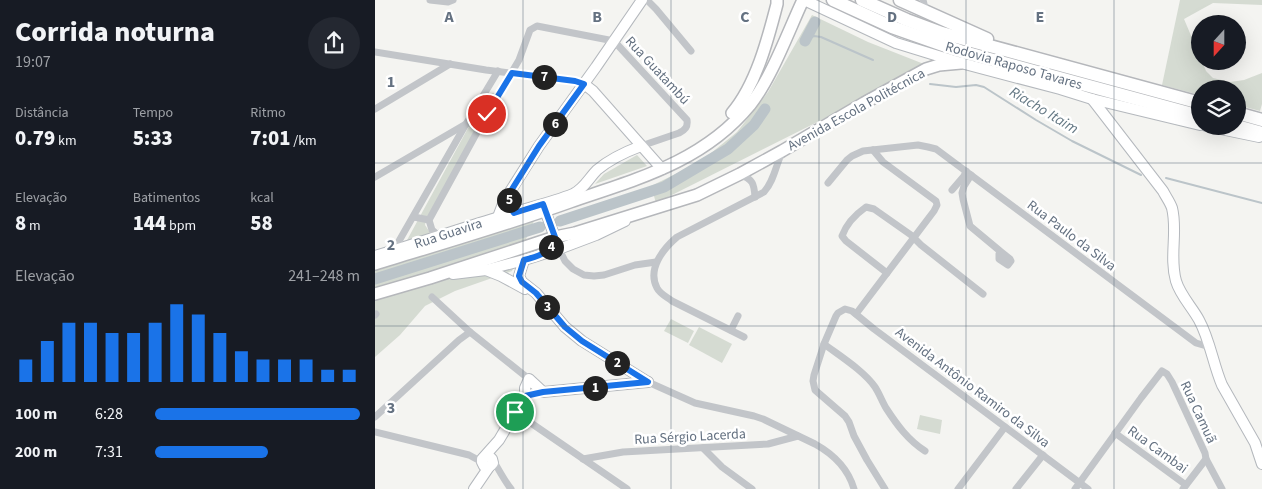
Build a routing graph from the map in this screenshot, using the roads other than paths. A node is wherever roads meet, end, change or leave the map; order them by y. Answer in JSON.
{"nodes":[{"id":1,"x":430,"y":0,"type":"edge"},
{"id":2,"x":453,"y":0,"type":"edge"},
{"id":3,"x":642,"y":0,"type":"edge"},
{"id":4,"x":647,"y":0,"type":"edge"},
{"id":5,"x":777,"y":0,"type":"edge"},
{"id":6,"x":803,"y":0,"type":"edge"},
{"id":7,"x":833,"y":0,"type":"edge"},
{"id":8,"x":862,"y":0,"type":"edge"},
{"id":9,"x":900,"y":0,"type":"edge"},
{"id":10,"x":925,"y":6,"type":"edge"},
{"id":11,"x":614,"y":41,"type":"junction"},
{"id":12,"x":691,"y":51,"type":"dead end"},
{"id":13,"x":375,"y":52,"type":"edge"},
{"id":14,"x":1045,"y":62,"type":"junction"},
{"id":15,"x":961,"y":63,"type":"junction"},
{"id":16,"x":450,"y":64,"type":"junction"},
{"id":17,"x":498,"y":71,"type":"junction"},
{"id":18,"x":512,"y":73,"type":"junction"},
{"id":19,"x":584,"y":84,"type":"junction"},
{"id":20,"x":1092,"y":99,"type":"junction"},
{"id":21,"x":1191,"y":101,"type":"edge"},
{"id":22,"x":1120,"y":105,"type":"junction"},
{"id":23,"x":375,"y":109,"type":"edge"},
{"id":24,"x":487,"y":114,"type":"junction"},
{"id":25,"x":1191,"y":114,"type":"edge"},
{"id":26,"x":1246,"y":116,"type":"edge"},
{"id":27,"x":1262,"y":120,"type":"edge"},
{"id":28,"x":1191,"y":123,"type":"edge"},
{"id":29,"x":466,"y":124,"type":"junction"},
{"id":30,"x":1111,"y":125,"type":"junction"},
{"id":31,"x":1246,"y":128,"type":"edge"},
{"id":32,"x":1262,"y":132,"type":"edge"},
{"id":33,"x":679,"y":133,"type":"joint"},
{"id":34,"x":1245,"y":135,"type":"edge"},
{"id":35,"x":1262,"y":137,"type":"edge"},
{"id":36,"x":441,"y":139,"type":"junction"},
{"id":37,"x":713,"y":141,"type":"junction"},
{"id":38,"x":641,"y":146,"type":"junction"},
{"id":39,"x":451,"y":150,"type":"junction"},
{"id":40,"x":873,"y":150,"type":"junction"},
{"id":41,"x":782,"y":151,"type":"junction"},
{"id":42,"x":663,"y":169,"type":"junction"},
{"id":43,"x":969,"y":173,"type":"junction"},
{"id":44,"x":740,"y":174,"type":"junction"},
{"id":45,"x":375,"y":177,"type":"edge"},
{"id":46,"x":828,"y":183,"type":"dead end"},
{"id":47,"x":951,"y":190,"type":"dead end"},
{"id":48,"x":509,"y":194,"type":"junction"},
{"id":49,"x":755,"y":197,"type":"junction"},
{"id":50,"x":646,"y":211,"type":"junction"},
{"id":51,"x":545,"y":212,"type":"junction"},
{"id":52,"x":514,"y":213,"type":"junction"},
{"id":53,"x":414,"y":217,"type":"junction"},
{"id":54,"x":499,"y":217,"type":"junction"},
{"id":55,"x":429,"y":220,"type":"junction"},
{"id":56,"x":466,"y":232,"type":"junction"},
{"id":57,"x":554,"y":235,"type":"junction"},
{"id":58,"x":439,"y":236,"type":"junction"},
{"id":59,"x":914,"y":238,"type":"junction"},
{"id":60,"x":559,"y":249,"type":"junction"},
{"id":61,"x":396,"y":250,"type":"junction"},
{"id":62,"x":1000,"y":251,"type":"dead end"},
{"id":63,"x":545,"y":253,"type":"junction"},
{"id":64,"x":375,"y":256,"type":"edge"},
{"id":65,"x":524,"y":260,"type":"junction"},
{"id":66,"x":656,"y":262,"type":"junction"},
{"id":67,"x":375,"y":264,"type":"edge"},
{"id":68,"x":486,"y":270,"type":"junction"},
{"id":69,"x":887,"y":273,"type":"junction"},
{"id":70,"x":430,"y":278,"type":"junction"},
{"id":71,"x":375,"y":294,"type":"edge"},
{"id":72,"x":983,"y":294,"type":"dead end"},
{"id":73,"x":432,"y":297,"type":"dead end"},
{"id":74,"x":542,"y":302,"type":"junction"},
{"id":75,"x":856,"y":314,"type":"junction"},
{"id":76,"x":738,"y":316,"type":"dead end"},
{"id":77,"x":731,"y":330,"type":"junction"},
{"id":78,"x":470,"y":332,"type":"junction"},
{"id":79,"x":744,"y":337,"type":"dead end"},
{"id":80,"x":824,"y":344,"type":"junction"},
{"id":81,"x":1209,"y":347,"type":"junction"},
{"id":82,"x":529,"y":379,"type":"junction"},
{"id":83,"x":648,"y":382,"type":"junction"},
{"id":84,"x":543,"y":392,"type":"junction"},
{"id":85,"x":525,"y":396,"type":"junction"},
{"id":86,"x":515,"y":412,"type":"junction"},
{"id":87,"x":375,"y":417,"type":"edge"},
{"id":88,"x":1005,"y":427,"type":"junction"},
{"id":89,"x":375,"y":432,"type":"edge"},
{"id":90,"x":1115,"y":433,"type":"junction"},
{"id":91,"x":799,"y":436,"type":"junction"},
{"id":92,"x":703,"y":448,"type":"junction"},
{"id":93,"x":925,"y":451,"type":"dead end"},
{"id":94,"x":1043,"y":455,"type":"junction"},
{"id":95,"x":583,"y":459,"type":"junction"},
{"id":96,"x":1206,"y":459,"type":"junction"},
{"id":97,"x":488,"y":462,"type":"junction"},
{"id":98,"x":1262,"y":464,"type":"edge"},
{"id":99,"x":475,"y":486,"type":"edge"},
{"id":100,"x":1077,"y":486,"type":"edge"},
{"id":101,"x":1184,"y":487,"type":"edge"},
{"id":102,"x":511,"y":489,"type":"edge"},
{"id":103,"x":627,"y":489,"type":"edge"},
{"id":104,"x":752,"y":489,"type":"edge"},
{"id":105,"x":854,"y":489,"type":"edge"},
{"id":106,"x":885,"y":489,"type":"edge"},
{"id":107,"x":958,"y":489,"type":"edge"},
{"id":108,"x":1016,"y":489,"type":"edge"},
{"id":109,"x":1088,"y":489,"type":"edge"},
{"id":110,"x":1222,"y":489,"type":"edge"}],
"edges":[{"from":1,"to":2,"type":"street"},
{"from":3,"to":11,"type":"main road"},
{"from":4,"to":12,"type":"street"},
{"from":5,"to":37,"type":"highway"},
{"from":6,"to":15,"type":"main road"},
{"from":6,"to":37,"type":"highway"},
{"from":7,"to":25,"type":"highway","name":"Rodovia Raposo Tavares"},
{"from":8,"to":14,"type":"highway","name":"Rodovia Raposo Tavares"},
{"from":9,"to":10,"type":"highway"},
{"from":10,"to":14,"type":"highway"},
{"from":11,"to":18,"type":"street","name":"Rua Guatambú"},
{"from":11,"to":19,"type":"main road"},
{"from":11,"to":33,"type":"street","name":"Rua Guatambú"},
{"from":13,"to":16,"type":"street"},
{"from":14,"to":21,"type":"highway","name":"Rodovia Raposo Tavares"},
{"from":15,"to":20,"type":"main road"},
{"from":15,"to":41,"type":"highway","name":"Avenida Escola Politécnica"},
{"from":16,"to":17,"type":"street"},
{"from":16,"to":23,"type":"street"},
{"from":17,"to":18,"type":"street"},
{"from":17,"to":29,"type":"street"},
{"from":18,"to":19,"type":"street"},
{"from":18,"to":24,"type":"street"},
{"from":19,"to":38,"type":"main road"},
{"from":19,"to":48,"type":"main road"},
{"from":20,"to":22,"type":"main road"},
{"from":20,"to":30,"type":"main road"},
{"from":22,"to":28,"type":"main road"},
{"from":22,"to":30,"type":"main road"},
{"from":24,"to":29,"type":"street"},
{"from":24,"to":55,"type":"street"},
{"from":26,"to":27,"type":"highway"},
{"from":29,"to":36,"type":"street"},
{"from":29,"to":39,"type":"street"},
{"from":30,"to":81,"type":"main road"},
{"from":31,"to":32,"type":"highway"},
{"from":33,"to":38,"type":"street","name":"Rua Guavira"},
{"from":34,"to":35,"type":"main road"},
{"from":36,"to":39,"type":"street"},
{"from":36,"to":45,"type":"street"},
{"from":37,"to":42,"type":"highway"},
{"from":38,"to":42,"type":"main road"},
{"from":38,"to":51,"type":"main road","name":"Rua Guavira"},
{"from":39,"to":53,"type":"street"},
{"from":40,"to":43,"type":"street","name":"Rua Paulo da Silva"},
{"from":40,"to":46,"type":"street"},
{"from":40,"to":59,"type":"street"},
{"from":41,"to":44,"type":"highway","name":"Avenida Escola Politécnica"},
{"from":41,"to":49,"type":"street","name":"Avenida Escola Politécnica"},
{"from":42,"to":51,"type":"highway"},
{"from":43,"to":47,"type":"street"},
{"from":43,"to":62,"type":"street"},
{"from":43,"to":81,"type":"street","name":"Rua Paulo da Silva"},
{"from":44,"to":49,"type":"street"},
{"from":44,"to":50,"type":"highway","name":"Avenida Escola Politécnica"},
{"from":48,"to":52,"type":"main road"},
{"from":48,"to":54,"type":"main road"},
{"from":49,"to":66,"type":"street","name":"Avenida Escola Politécnica"},
{"from":50,"to":57,"type":"highway","name":"Avenida Escola Politécnica"},
{"from":50,"to":60,"type":"main road","name":"Avenida Escola Politécnica"},
{"from":51,"to":52,"type":"main road","name":"Rua Guavira"},
{"from":51,"to":56,"type":"highway"},
{"from":51,"to":57,"type":"main road"},
{"from":52,"to":54,"type":"main road","name":"Rua Guavira"},
{"from":53,"to":55,"type":"street"},
{"from":53,"to":61,"type":"street"},
{"from":54,"to":56,"type":"main road","name":"Rua Guavira"},
{"from":55,"to":58,"type":"street"},
{"from":56,"to":58,"type":"main road","name":"Rua Guavira"},
{"from":56,"to":67,"type":"highway"},
{"from":57,"to":60,"type":"main road"},
{"from":57,"to":63,"type":"main road"},
{"from":57,"to":70,"type":"highway","name":"Avenida Escola Politécnica"},
{"from":58,"to":61,"type":"main road","name":"Rua Guavira"},
{"from":59,"to":69,"type":"street"},
{"from":59,"to":69,"type":"street"},
{"from":59,"to":72,"type":"street"},
{"from":60,"to":63,"type":"main road","name":"Avenida Escola Politécnica"},
{"from":60,"to":66,"type":"street"},
{"from":61,"to":64,"type":"main road","name":"Rua Guavira"},
{"from":63,"to":65,"type":"main road","name":"Avenida Escola Politécnica"},
{"from":65,"to":68,"type":"main road","name":"Avenida Escola Politécnica"},
{"from":65,"to":74,"type":"main road"},
{"from":66,"to":77,"type":"street"},
{"from":68,"to":70,"type":"main road","name":"Avenida Escola Politécnica"},
{"from":68,"to":74,"type":"main road"},
{"from":69,"to":75,"type":"street"},
{"from":70,"to":71,"type":"highway","name":"Avenida Escola Politécnica"},
{"from":73,"to":78,"type":"street"},
{"from":74,"to":83,"type":"main road"},
{"from":75,"to":80,"type":"street","name":"Avenida Antônio Ramiro da Silva"},
{"from":75,"to":88,"type":"street","name":"Avenida Antônio Ramiro da Silva"},
{"from":76,"to":77,"type":"street"},
{"from":77,"to":79,"type":"street"},
{"from":78,"to":82,"type":"street"},
{"from":78,"to":87,"type":"street"},
{"from":80,"to":93,"type":"street"},
{"from":80,"to":106,"type":"street"},
{"from":81,"to":98,"type":"main road"},
{"from":82,"to":84,"type":"main road"},
{"from":82,"to":85,"type":"main road"},
{"from":83,"to":84,"type":"main road"},
{"from":83,"to":91,"type":"street"},
{"from":84,"to":85,"type":"main road"},
{"from":85,"to":86,"type":"main road"},
{"from":86,"to":95,"type":"street"},
{"from":86,"to":97,"type":"main road"},
{"from":88,"to":94,"type":"street","name":"Avenida Antônio Ramiro da Silva"},
{"from":88,"to":107,"type":"street"},
{"from":89,"to":97,"type":"street"},
{"from":90,"to":96,"type":"street","name":"Rua Camuã"},
{"from":90,"to":100,"type":"street"},
{"from":90,"to":101,"type":"street","name":"Rua Cambai"},
{"from":91,"to":92,"type":"street","name":"Rua Sérgio Lacerda"},
{"from":91,"to":105,"type":"street"},
{"from":92,"to":95,"type":"street","name":"Rua Sérgio Lacerda"},
{"from":92,"to":104,"type":"street"},
{"from":94,"to":100,"type":"street","name":"Avenida Antônio Ramiro da Silva"},
{"from":94,"to":108,"type":"street"},
{"from":95,"to":103,"type":"street"},
{"from":96,"to":101,"type":"street","name":"Rua Camuã"},
{"from":96,"to":110,"type":"street"},
{"from":97,"to":99,"type":"main road"},
{"from":97,"to":102,"type":"street"},
{"from":100,"to":109,"type":"street","name":"Avenida Antônio Ramiro da Silva"}]}
